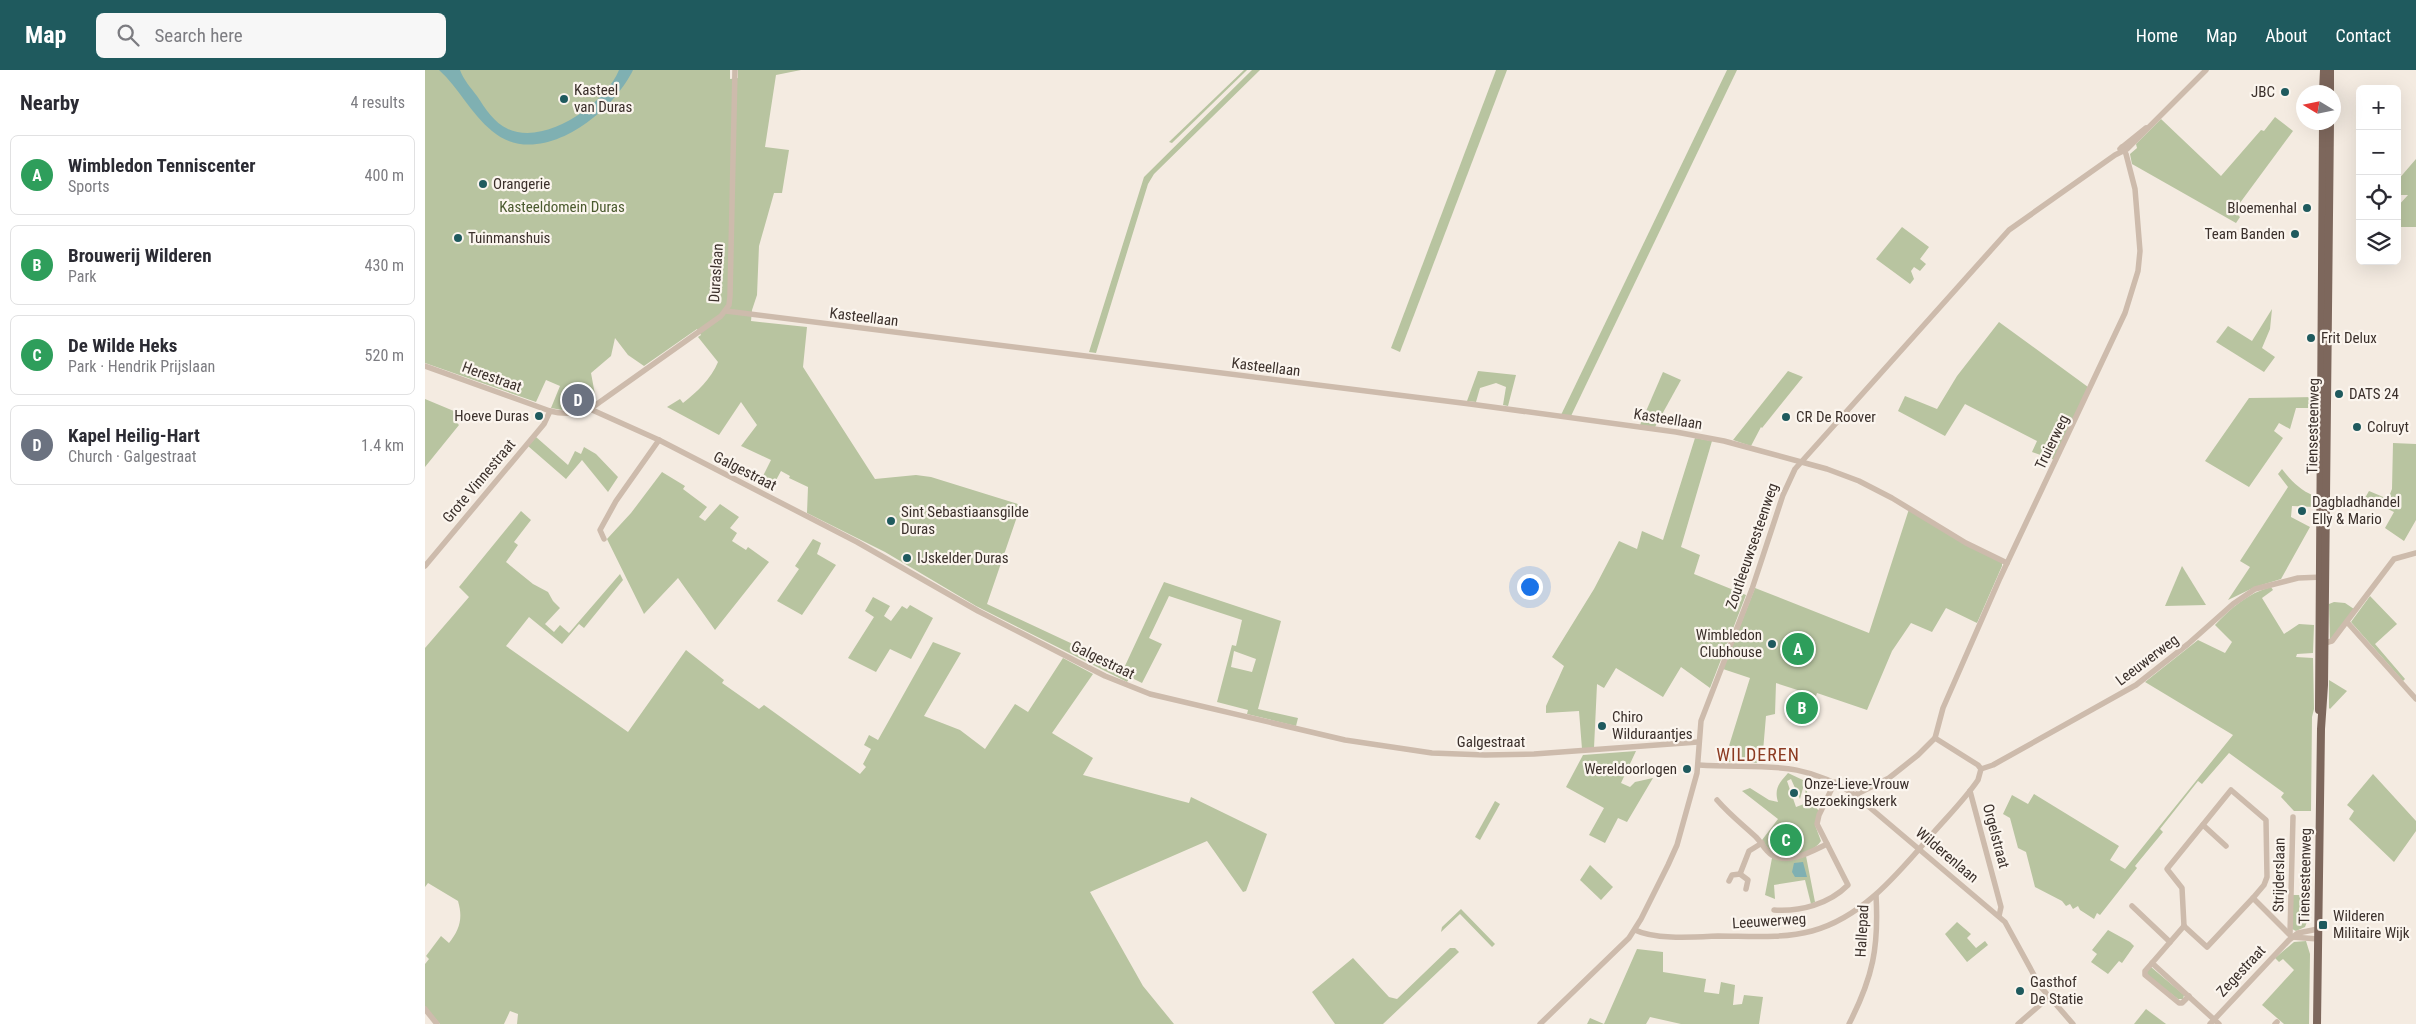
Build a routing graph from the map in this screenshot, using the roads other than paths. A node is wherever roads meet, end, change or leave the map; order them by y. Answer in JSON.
{"nodes":[{"id":1,"x":735,"y":70,"type":"edge"},
{"id":2,"x":2206,"y":70,"type":"edge"},
{"id":3,"x":2324,"y":70,"type":"edge"},
{"id":4,"x":2330,"y":70,"type":"edge"},
{"id":5,"x":2323,"y":85,"type":"edge"},
{"id":6,"x":2330,"y":85,"type":"edge"},
{"id":7,"x":2323,"y":130,"type":"edge"},
{"id":8,"x":2330,"y":130,"type":"edge"},
{"id":9,"x":2123,"y":149,"type":"junction"},
{"id":10,"x":726,"y":311,"type":"junction"},
{"id":11,"x":425,"y":366,"type":"edge"},
{"id":12,"x":590,"y":409,"type":"junction"},
{"id":13,"x":550,"y":411,"type":"junction"},
{"id":14,"x":659,"y":440,"type":"junction"},
{"id":15,"x":1800,"y":462,"type":"junction"},
{"id":16,"x":604,"y":539,"type":"dead end"},
{"id":17,"x":2416,"y":553,"type":"edge"},
{"id":18,"x":2007,"y":563,"type":"junction"},
{"id":19,"x":425,"y":566,"type":"edge"},
{"id":20,"x":2322,"y":576,"type":"junction"},
{"id":21,"x":2347,"y":622,"type":"junction"},
{"id":22,"x":2321,"y":644,"type":"junction"},
{"id":23,"x":2416,"y":699,"type":"edge"},
{"id":24,"x":1935,"y":738,"type":"junction"},
{"id":25,"x":1698,"y":742,"type":"junction"},
{"id":26,"x":1699,"y":765,"type":"junction"},
{"id":27,"x":1981,"y":770,"type":"junction"},
{"id":28,"x":1835,"y":782,"type":"junction"},
{"id":29,"x":1970,"y":792,"type":"junction"},
{"id":30,"x":1855,"y":795,"type":"junction"},
{"id":31,"x":1717,"y":800,"type":"dead end"},
{"id":32,"x":2293,"y":817,"type":"dead end"},
{"id":33,"x":2203,"y":825,"type":"junction"},
{"id":34,"x":1761,"y":843,"type":"junction"},
{"id":35,"x":1827,"y":844,"type":"junction"},
{"id":36,"x":2226,"y":846,"type":"dead end"},
{"id":37,"x":1919,"y":849,"type":"junction"},
{"id":38,"x":1740,"y":874,"type":"junction"},
{"id":39,"x":1729,"y":881,"type":"dead end"},
{"id":40,"x":1746,"y":889,"type":"dead end"},
{"id":41,"x":1876,"y":895,"type":"junction"},
{"id":42,"x":2253,"y":898,"type":"junction"},
{"id":43,"x":2132,"y":906,"type":"dead end"},
{"id":44,"x":1773,"y":910,"type":"dead end"},
{"id":45,"x":1999,"y":916,"type":"junction"},
{"id":46,"x":2184,"y":926,"type":"junction"},
{"id":47,"x":2318,"y":929,"type":"junction"},
{"id":48,"x":1635,"y":930,"type":"junction"},
{"id":49,"x":2291,"y":935,"type":"junction"},
{"id":50,"x":2318,"y":939,"type":"junction"},
{"id":51,"x":2170,"y":942,"type":"junction"},
{"id":52,"x":2152,"y":963,"type":"junction"},
{"id":53,"x":2189,"y":996,"type":"junction"},
{"id":54,"x":2048,"y":998,"type":"junction"},
{"id":55,"x":425,"y":1010,"type":"edge"},
{"id":56,"x":2214,"y":1023,"type":"edge"},
{"id":57,"x":437,"y":1024,"type":"edge"},
{"id":58,"x":1540,"y":1024,"type":"edge"},
{"id":59,"x":1849,"y":1024,"type":"edge"},
{"id":60,"x":2018,"y":1024,"type":"edge"},
{"id":61,"x":2073,"y":1024,"type":"edge"},
{"id":62,"x":2317,"y":1024,"type":"edge"}],
"edges":[{"from":1,"to":10,"type":"street","name":"Duraslaan"},
{"from":2,"to":9,"type":"street","name":"Zoutleeuwsesteenweg"},
{"from":3,"to":5,"type":"main road"},
{"from":4,"to":6,"type":"main road"},
{"from":7,"to":20,"type":"main road","name":"Tiensesteenweg"},
{"from":8,"to":20,"type":"main road","name":"Tiensesteenweg"},
{"from":9,"to":15,"type":"street","name":"Zoutleeuwsesteenweg"},
{"from":9,"to":18,"type":"street","name":"Truierweg"},
{"from":10,"to":12,"type":"street","name":"Duraslaan"},
{"from":10,"to":15,"type":"street","name":"Kasteellaan"},
{"from":11,"to":13,"type":"street","name":"Herestraat"},
{"from":12,"to":13,"type":"street"},
{"from":12,"to":14,"type":"street","name":"Galgestraat"},
{"from":13,"to":19,"type":"street","name":"Grote Vinnestraat"},
{"from":14,"to":16,"type":"street"},
{"from":14,"to":25,"type":"street","name":"Galgestraat"},
{"from":15,"to":18,"type":"street","name":"Kasteellaan"},
{"from":15,"to":25,"type":"street","name":"Zoutleeuwsesteenweg"},
{"from":17,"to":21,"type":"street"},
{"from":18,"to":24,"type":"street","name":"Truierweg"},
{"from":20,"to":22,"type":"main road","name":"Tiensesteenweg"},
{"from":20,"to":27,"type":"street","name":"Leeuwerweg"},
{"from":21,"to":22,"type":"street"},
{"from":21,"to":23,"type":"street"},
{"from":22,"to":47,"type":"main road","name":"Tiensesteenweg"},
{"from":24,"to":27,"type":"street"},
{"from":24,"to":30,"type":"street"},
{"from":25,"to":26,"type":"street","name":"Zoutleeuwsesteenweg"},
{"from":26,"to":28,"type":"street","name":"Wilderenlaan"},
{"from":26,"to":48,"type":"street","name":"Zoutleeuwsesteenweg"},
{"from":27,"to":29,"type":"street","name":"Orgelstraat"},
{"from":28,"to":30,"type":"street","name":"Wilderenlaan"},
{"from":28,"to":35,"type":"street"},
{"from":29,"to":37,"type":"street","name":"Leeuwerweg"},
{"from":29,"to":45,"type":"street","name":"Orgelstraat"},
{"from":30,"to":37,"type":"street","name":"Wilderenlaan"},
{"from":31,"to":34,"type":"street"},
{"from":32,"to":49,"type":"street","name":"Strijderslaan"},
{"from":33,"to":36,"type":"street"},
{"from":33,"to":42,"type":"street","name":"Strijderslaan"},
{"from":33,"to":46,"type":"street","name":"Strijderslaan"},
{"from":34,"to":35,"type":"street"},
{"from":34,"to":38,"type":"street"},
{"from":35,"to":44,"type":"street"},
{"from":37,"to":41,"type":"street","name":"Leeuwerweg"},
{"from":37,"to":45,"type":"street","name":"Wilderenlaan"},
{"from":38,"to":39,"type":"street"},
{"from":38,"to":40,"type":"street"},
{"from":41,"to":48,"type":"street","name":"Leeuwerweg"},
{"from":41,"to":59,"type":"street","name":"Hallepad"},
{"from":42,"to":46,"type":"street"},
{"from":42,"to":49,"type":"street"},
{"from":43,"to":51,"type":"street"},
{"from":45,"to":54,"type":"street","name":"Wilderenlaan"},
{"from":46,"to":51,"type":"street"},
{"from":47,"to":49,"type":"street","name":"Zegestraat"},
{"from":47,"to":50,"type":"main road","name":"Tiensesteenweg"},
{"from":48,"to":58,"type":"street","name":"Zoutleeuwsesteenweg"},
{"from":49,"to":50,"type":"street"},
{"from":49,"to":56,"type":"street","name":"Zegestraat"},
{"from":50,"to":62,"type":"main road","name":"Tiensesteenweg"},
{"from":51,"to":52,"type":"street"},
{"from":52,"to":53,"type":"street"},
{"from":52,"to":53,"type":"street"},
{"from":53,"to":56,"type":"street"},
{"from":54,"to":60,"type":"street"},
{"from":54,"to":61,"type":"street","name":"Wilderenlaan"},
{"from":55,"to":57,"type":"street"}]}
